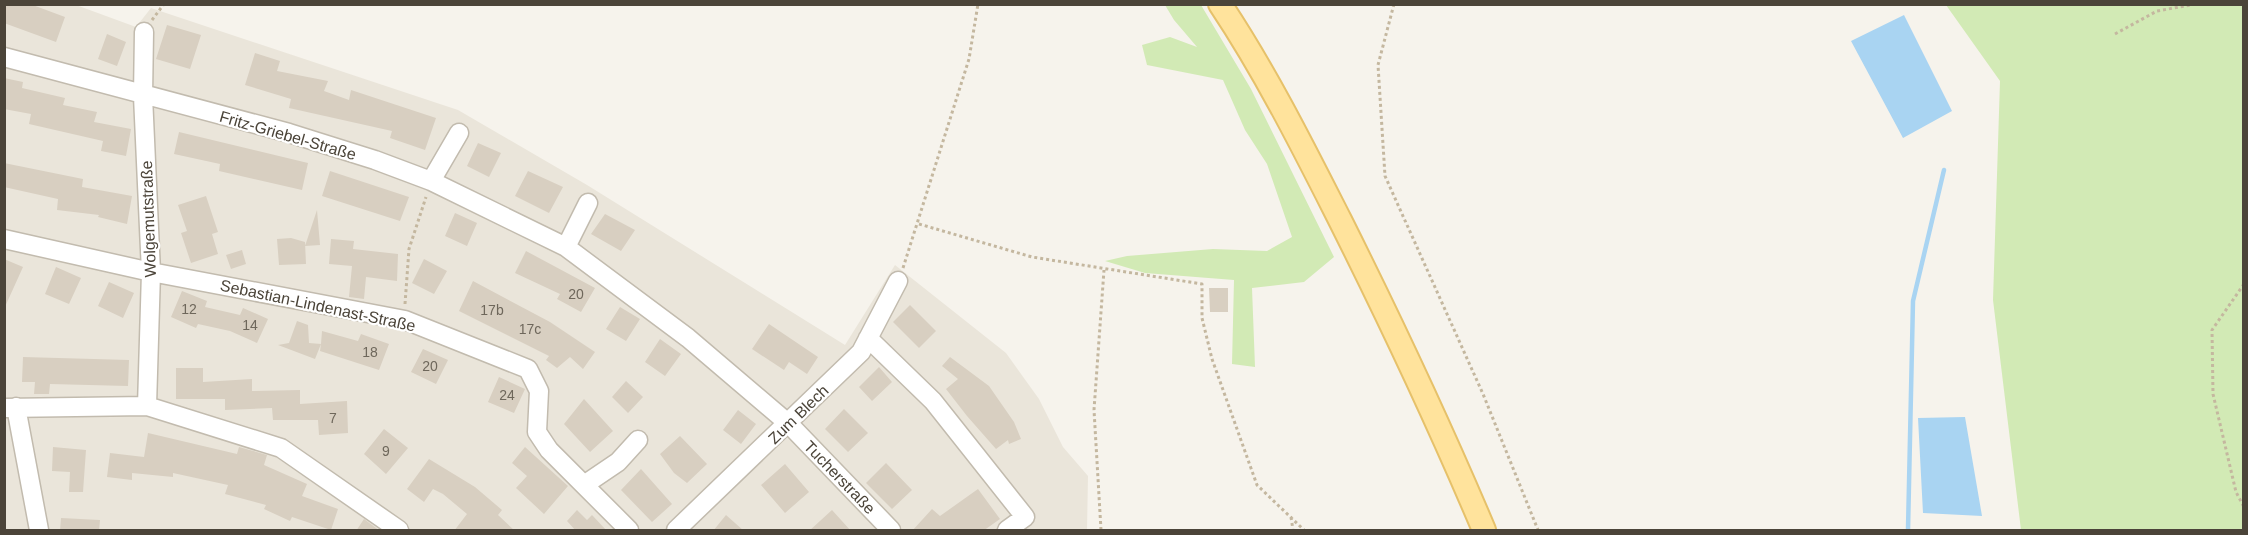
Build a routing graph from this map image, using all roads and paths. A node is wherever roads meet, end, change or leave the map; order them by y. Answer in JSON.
{"nodes":[{"id":1,"x":978,"y":4,"type":"edge"},
{"id":2,"x":1220,"y":4,"type":"edge"},
{"id":3,"x":1394,"y":4,"type":"edge"},
{"id":4,"x":2196,"y":4,"type":"edge"},
{"id":5,"x":144,"y":32,"type":"dead end"},
{"id":6,"x":2115,"y":34,"type":"dead end"},
{"id":7,"x":4,"y":57,"type":"edge"},
{"id":8,"x":143,"y":96,"type":"junction"},
{"id":9,"x":459,"y":133,"type":"dead end"},
{"id":10,"x":431,"y":181,"type":"junction"},
{"id":11,"x":588,"y":203,"type":"dead end"},
{"id":12,"x":919,"y":224,"type":"junction"},
{"id":13,"x":4,"y":239,"type":"edge"},
{"id":14,"x":566,"y":248,"type":"junction"},
{"id":15,"x":1104,"y":270,"type":"junction"},
{"id":16,"x":151,"y":272,"type":"junction"},
{"id":17,"x":898,"y":281,"type":"joint"},
{"id":18,"x":2244,"y":284,"type":"edge"},
{"id":19,"x":405,"y":320,"type":"junction"},
{"id":20,"x":868,"y":338,"type":"junction"},
{"id":21,"x":147,"y":406,"type":"junction"},
{"id":22,"x":10,"y":408,"type":"edge"},
{"id":23,"x":789,"y":424,"type":"junction"},
{"id":24,"x":638,"y":440,"type":"dead end"},
{"id":25,"x":584,"y":485,"type":"junction"},
{"id":26,"x":2244,"y":507,"type":"edge"},
{"id":27,"x":1290,"y":516,"type":"junction"},
{"id":28,"x":39,"y":531,"type":"edge"},
{"id":29,"x":399,"y":531,"type":"edge"},
{"id":30,"x":629,"y":531,"type":"edge"},
{"id":31,"x":676,"y":531,"type":"edge"},
{"id":32,"x":891,"y":531,"type":"edge"},
{"id":33,"x":1007,"y":531,"type":"edge"},
{"id":34,"x":1101,"y":531,"type":"edge"},
{"id":35,"x":1293,"y":531,"type":"edge"},
{"id":36,"x":1304,"y":531,"type":"edge"},
{"id":37,"x":1484,"y":531,"type":"edge"},
{"id":38,"x":1538,"y":531,"type":"edge"}],
"edges":[{"from":1,"to":12,"type":"path"},
{"from":2,"to":37,"type":"main road"},
{"from":3,"to":38,"type":"path"},
{"from":4,"to":6,"type":"path"},
{"from":5,"to":8,"type":"street","name":"Wolgemutstraße"},
{"from":7,"to":8,"type":"street","name":"Fritz-Griebel-Straße"},
{"from":8,"to":10,"type":"street","name":"Fritz-Griebel-Straße"},
{"from":8,"to":16,"type":"street","name":"Wolgemutstraße"},
{"from":9,"to":10,"type":"street"},
{"from":10,"to":14,"type":"street","name":"Fritz-Griebel-Straße"},
{"from":10,"to":19,"type":"path"},
{"from":11,"to":14,"type":"street"},
{"from":12,"to":15,"type":"path"},
{"from":12,"to":17,"type":"path"},
{"from":13,"to":16,"type":"street","name":"Sebastian-Lindenast-Straße"},
{"from":14,"to":23,"type":"street","name":"Fritz-Griebel-Straße"},
{"from":15,"to":27,"type":"path"},
{"from":15,"to":34,"type":"path"},
{"from":16,"to":19,"type":"street","name":"Sebastian-Lindenast-Straße"},
{"from":16,"to":21,"type":"street","name":"Wolgemutstraße"},
{"from":17,"to":20,"type":"street","name":"Zum Blech"},
{"from":18,"to":26,"type":"path"},
{"from":19,"to":25,"type":"street","name":"Sebastian-Lindenast-Straße"},
{"from":20,"to":23,"type":"street","name":"Zum Blech"},
{"from":20,"to":33,"type":"street"},
{"from":21,"to":22,"type":"street"},
{"from":21,"to":29,"type":"street"},
{"from":22,"to":28,"type":"street"},
{"from":23,"to":31,"type":"street","name":"Zum Blech"},
{"from":23,"to":32,"type":"street","name":"Tucherstraße"},
{"from":24,"to":25,"type":"street"},
{"from":25,"to":30,"type":"street","name":"Sebastian-Lindenast-Straße"},
{"from":27,"to":35,"type":"path"},
{"from":27,"to":36,"type":"path"}]}
